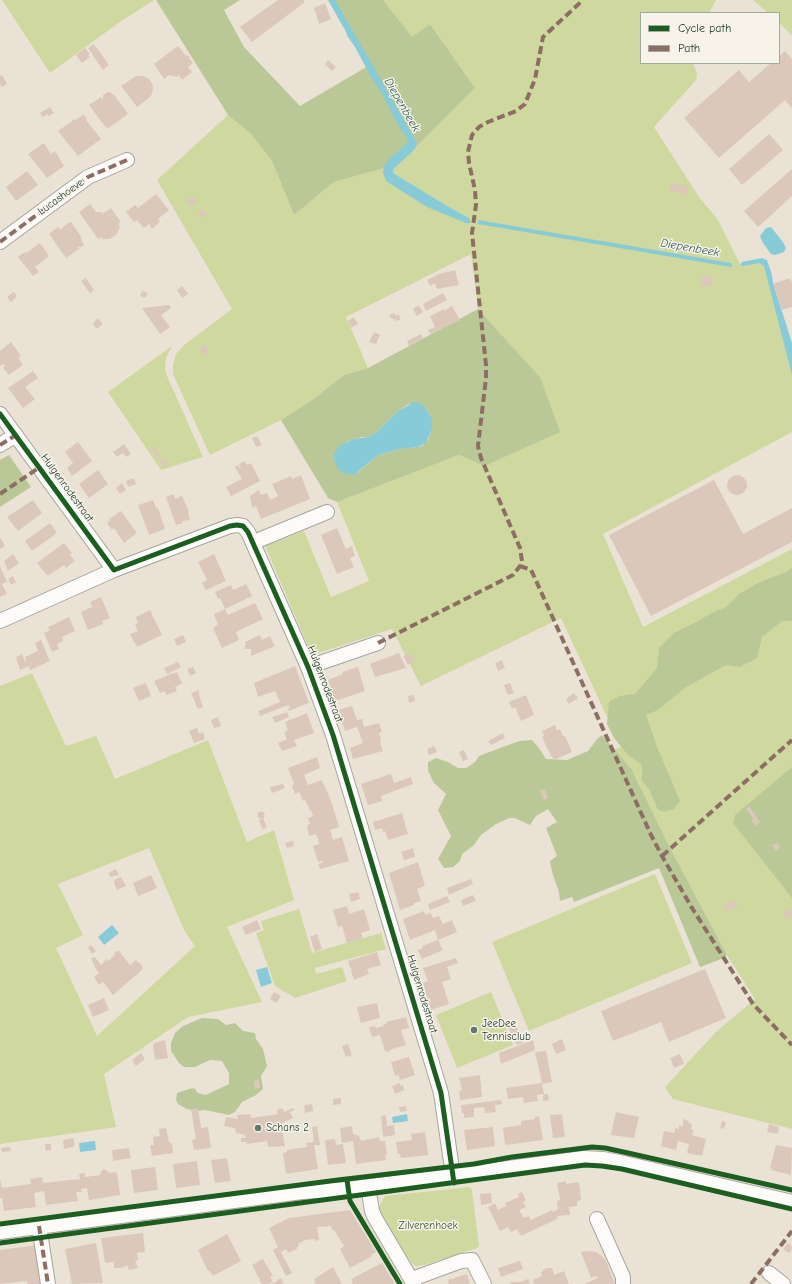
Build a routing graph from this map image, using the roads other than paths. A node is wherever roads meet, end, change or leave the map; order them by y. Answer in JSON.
{"nodes":[{"id":1,"x":127,"y":160,"type":"dead end"},
{"id":2,"x":0,"y":242,"type":"edge"},
{"id":3,"x":0,"y":414,"type":"edge"},
{"id":4,"x":16,"y":435,"type":"junction"},
{"id":5,"x":0,"y":445,"type":"edge"},
{"id":6,"x":327,"y":512,"type":"dead end"},
{"id":7,"x":254,"y":542,"type":"junction"},
{"id":8,"x":114,"y":570,"type":"junction"},
{"id":9,"x":0,"y":620,"type":"edge"},
{"id":10,"x":378,"y":643,"type":"dead end"},
{"id":11,"x":308,"y":667,"type":"junction"},
{"id":12,"x":453,"y":1176,"type":"junction"},
{"id":13,"x":368,"y":1187,"type":"junction"},
{"id":14,"x":792,"y":1202,"type":"edge"},
{"id":15,"x":597,"y":1219,"type":"dead end"},
{"id":16,"x":39,"y":1226,"type":"junction"},
{"id":17,"x":0,"y":1232,"type":"edge"},
{"id":18,"x":769,"y":1273,"type":"dead end"},
{"id":19,"x":413,"y":1281,"type":"edge"},
{"id":20,"x":48,"y":1284,"type":"edge"},
{"id":21,"x":484,"y":1284,"type":"edge"},
{"id":22,"x":623,"y":1284,"type":"edge"},
{"id":23,"x":783,"y":1284,"type":"edge"}],
"edges":[{"from":1,"to":2,"type":"street","name":"Lucashoeve"},
{"from":3,"to":4,"type":"street","name":"Hulgenrodestraat"},
{"from":4,"to":5,"type":"street"},
{"from":4,"to":8,"type":"street","name":"Hulgenrodestraat"},
{"from":6,"to":7,"type":"street"},
{"from":7,"to":8,"type":"street","name":"Hulgenrodestraat"},
{"from":7,"to":11,"type":"street","name":"Hulgenrodestraat"},
{"from":8,"to":9,"type":"street","name":"Hulgenrodestraat"},
{"from":10,"to":11,"type":"street"},
{"from":11,"to":12,"type":"street","name":"Hulgenrodestraat"},
{"from":12,"to":13,"type":"street"},
{"from":12,"to":14,"type":"street"},
{"from":13,"to":16,"type":"street"},
{"from":13,"to":19,"type":"street"},
{"from":15,"to":22,"type":"street"},
{"from":16,"to":17,"type":"street"},
{"from":16,"to":20,"type":"street"},
{"from":18,"to":23,"type":"street"},
{"from":19,"to":21,"type":"street"}]}
